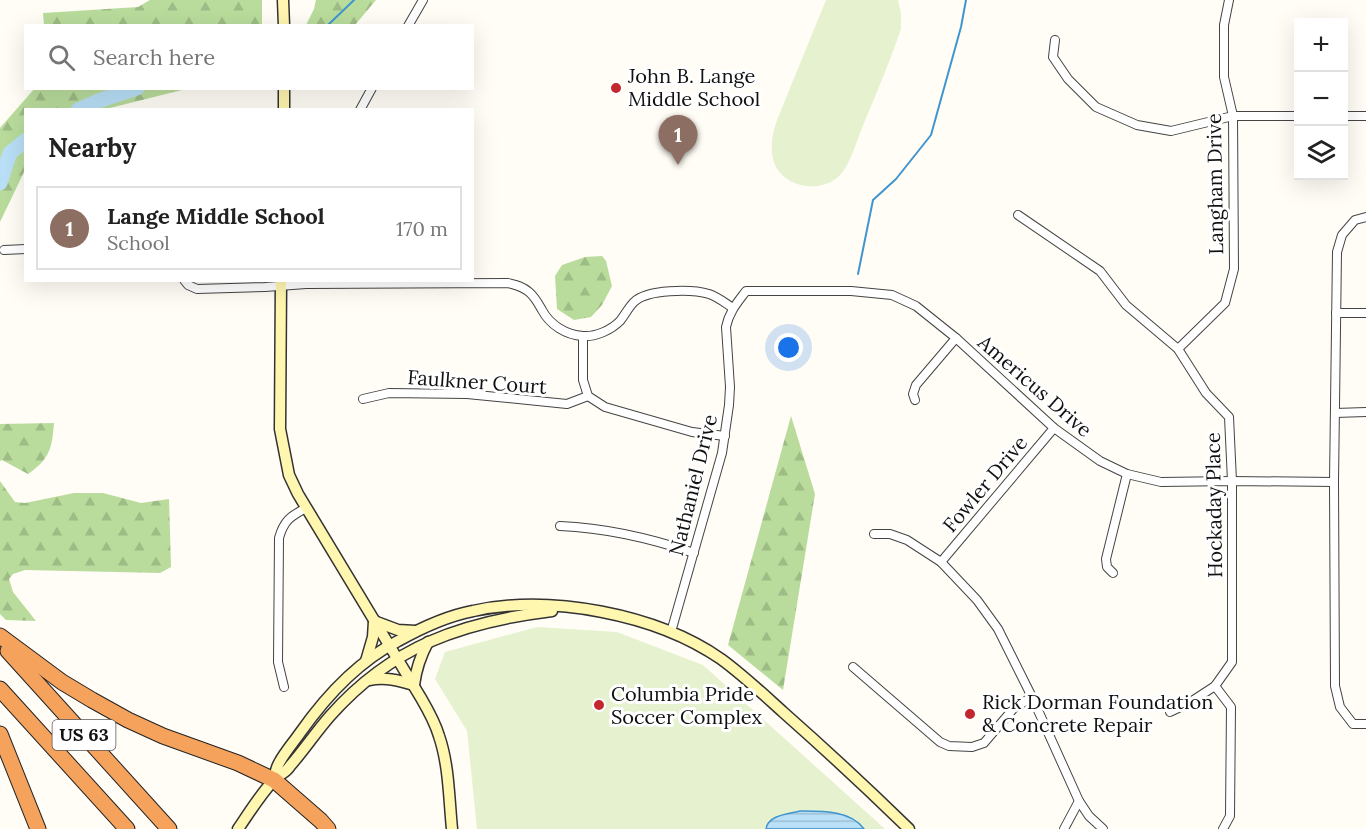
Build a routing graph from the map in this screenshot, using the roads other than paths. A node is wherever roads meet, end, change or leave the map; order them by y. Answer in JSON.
{"nodes":[{"id":1,"x":283,"y":0,"type":"edge"},
{"id":2,"x":423,"y":0,"type":"edge"},
{"id":3,"x":1229,"y":0,"type":"edge"},
{"id":4,"x":284,"y":24,"type":"edge"},
{"id":5,"x":409,"y":24,"type":"edge"},
{"id":6,"x":1055,"y":40,"type":"dead end"},
{"id":7,"x":284,"y":90,"type":"edge"},
{"id":8,"x":371,"y":90,"type":"edge"},
{"id":9,"x":284,"y":108,"type":"edge"},
{"id":10,"x":361,"y":108,"type":"edge"},
{"id":11,"x":1233,"y":116,"type":"junction"},
{"id":12,"x":1294,"y":116,"type":"edge"},
{"id":13,"x":1348,"y":116,"type":"edge"},
{"id":14,"x":1366,"y":116,"type":"edge"},
{"id":15,"x":1018,"y":215,"type":"dead end"},
{"id":16,"x":1366,"y":217,"type":"edge"},
{"id":17,"x":24,"y":249,"type":"edge"},
{"id":18,"x":4,"y":250,"type":"dead end"},
{"id":19,"x":186,"y":282,"type":"edge"},
{"id":20,"x":281,"y":283,"type":"edge"},
{"id":21,"x":733,"y":308,"type":"junction"},
{"id":22,"x":1366,"y":313,"type":"edge"},
{"id":23,"x":1336,"y":314,"type":"junction"},
{"id":24,"x":584,"y":336,"type":"junction"},
{"id":25,"x":956,"y":338,"type":"junction"},
{"id":26,"x":1178,"y":349,"type":"junction"},
{"id":27,"x":588,"y":396,"type":"junction"},
{"id":28,"x":363,"y":399,"type":"dead end"},
{"id":29,"x":915,"y":400,"type":"dead end"},
{"id":30,"x":1366,"y":412,"type":"edge"},
{"id":31,"x":1335,"y":413,"type":"junction"},
{"id":32,"x":1054,"y":428,"type":"junction"},
{"id":33,"x":726,"y":436,"type":"junction"},
{"id":34,"x":1127,"y":474,"type":"junction"},
{"id":35,"x":1232,"y":481,"type":"junction"},
{"id":36,"x":1334,"y":483,"type":"junction"},
{"id":37,"x":306,"y":508,"type":"junction"},
{"id":38,"x":560,"y":526,"type":"dead end"},
{"id":39,"x":874,"y":534,"type":"dead end"},
{"id":40,"x":694,"y":553,"type":"junction"},
{"id":41,"x":941,"y":562,"type":"junction"},
{"id":42,"x":1113,"y":573,"type":"dead end"},
{"id":43,"x":573,"y":608,"type":"junction"},
{"id":44,"x":374,"y":621,"type":"junction"},
{"id":45,"x":418,"y":631,"type":"junction"},
{"id":46,"x":671,"y":632,"type":"junction"},
{"id":47,"x":0,"y":636,"type":"edge"},
{"id":48,"x":0,"y":641,"type":"edge"},
{"id":49,"x":428,"y":642,"type":"junction"},
{"id":50,"x":389,"y":646,"type":"junction"},
{"id":51,"x":397,"y":659,"type":"junction"},
{"id":52,"x":366,"y":661,"type":"junction"},
{"id":53,"x":853,"y":667,"type":"dead end"},
{"id":54,"x":368,"y":680,"type":"junction"},
{"id":55,"x":414,"y":685,"type":"junction"},
{"id":56,"x":1215,"y":686,"type":"junction"},
{"id":57,"x":284,"y":687,"type":"dead end"},
{"id":58,"x":0,"y":689,"type":"edge"},
{"id":59,"x":1032,"y":697,"type":"junction"},
{"id":60,"x":1170,"y":712,"type":"dead end"},
{"id":61,"x":1366,"y":724,"type":"edge"},
{"id":62,"x":0,"y":734,"type":"edge"},
{"id":63,"x":274,"y":780,"type":"junction"},
{"id":64,"x":1079,"y":801,"type":"junction"},
{"id":65,"x":38,"y":829,"type":"edge"},
{"id":66,"x":127,"y":829,"type":"edge"},
{"id":67,"x":169,"y":829,"type":"edge"},
{"id":68,"x":237,"y":829,"type":"edge"},
{"id":69,"x":328,"y":829,"type":"edge"},
{"id":70,"x":452,"y":829,"type":"edge"},
{"id":71,"x":909,"y":829,"type":"edge"},
{"id":72,"x":1064,"y":829,"type":"edge"},
{"id":73,"x":1103,"y":829,"type":"edge"},
{"id":74,"x":1222,"y":829,"type":"edge"}],
"edges":[{"from":1,"to":4,"type":"main road"},
{"from":2,"to":5,"type":"street"},
{"from":3,"to":11,"type":"street","name":"Langham Drive"},
{"from":6,"to":11,"type":"street"},
{"from":7,"to":9,"type":"main road"},
{"from":8,"to":10,"type":"street"},
{"from":11,"to":12,"type":"street"},
{"from":11,"to":26,"type":"street","name":"Langham Drive"},
{"from":13,"to":14,"type":"street"},
{"from":15,"to":26,"type":"street","name":"Hockaday Place"},
{"from":16,"to":23,"type":"street"},
{"from":17,"to":18,"type":"street"},
{"from":19,"to":20,"type":"street"},
{"from":20,"to":24,"type":"street"},
{"from":20,"to":37,"type":"main road"},
{"from":21,"to":24,"type":"street"},
{"from":21,"to":25,"type":"street","name":"Americus Drive"},
{"from":21,"to":33,"type":"street","name":"Nathaniel Drive"},
{"from":22,"to":23,"type":"street"},
{"from":23,"to":31,"type":"street"},
{"from":24,"to":27,"type":"street"},
{"from":25,"to":29,"type":"street"},
{"from":25,"to":32,"type":"street","name":"Americus Drive"},
{"from":26,"to":35,"type":"street","name":"Hockaday Place"},
{"from":27,"to":28,"type":"street","name":"Faulkner Court"},
{"from":27,"to":33,"type":"street"},
{"from":30,"to":31,"type":"street"},
{"from":31,"to":36,"type":"street"},
{"from":32,"to":34,"type":"street","name":"Americus Drive"},
{"from":32,"to":41,"type":"street","name":"Fowler Drive"},
{"from":33,"to":40,"type":"street","name":"Nathaniel Drive"},
{"from":34,"to":35,"type":"street","name":"Americus Drive"},
{"from":34,"to":42,"type":"street"},
{"from":35,"to":36,"type":"street","name":"Americus Drive"},
{"from":35,"to":56,"type":"street","name":"Hockaday Place"},
{"from":36,"to":61,"type":"street"},
{"from":37,"to":44,"type":"main road"},
{"from":37,"to":57,"type":"street"},
{"from":38,"to":40,"type":"street"},
{"from":39,"to":41,"type":"street"},
{"from":40,"to":46,"type":"street","name":"Nathaniel Drive"},
{"from":41,"to":59,"type":"street"},
{"from":43,"to":45,"type":"main road"},
{"from":43,"to":46,"type":"main road"},
{"from":43,"to":49,"type":"main road"},
{"from":44,"to":45,"type":"main road"},
{"from":44,"to":50,"type":"main road"},
{"from":44,"to":52,"type":"main road"},
{"from":45,"to":50,"type":"main road"},
{"from":46,"to":71,"type":"main road"},
{"from":47,"to":63,"type":"highway"},
{"from":48,"to":67,"type":"highway","number":"US 63"},
{"from":49,"to":51,"type":"main road"},
{"from":49,"to":55,"type":"main road"},
{"from":50,"to":51,"type":"main road"},
{"from":50,"to":52,"type":"main road"},
{"from":51,"to":54,"type":"main road"},
{"from":51,"to":55,"type":"main road"},
{"from":52,"to":63,"type":"main road"},
{"from":53,"to":59,"type":"street"},
{"from":54,"to":55,"type":"main road"},
{"from":54,"to":63,"type":"main road"},
{"from":55,"to":70,"type":"main road"},
{"from":56,"to":60,"type":"street","name":"Hockaday Place"},
{"from":56,"to":74,"type":"street"},
{"from":58,"to":66,"type":"highway","number":"US 63"},
{"from":59,"to":64,"type":"street"},
{"from":62,"to":65,"type":"highway"},
{"from":63,"to":68,"type":"main road"},
{"from":63,"to":69,"type":"highway"},
{"from":64,"to":72,"type":"street"},
{"from":64,"to":73,"type":"street"}]}
